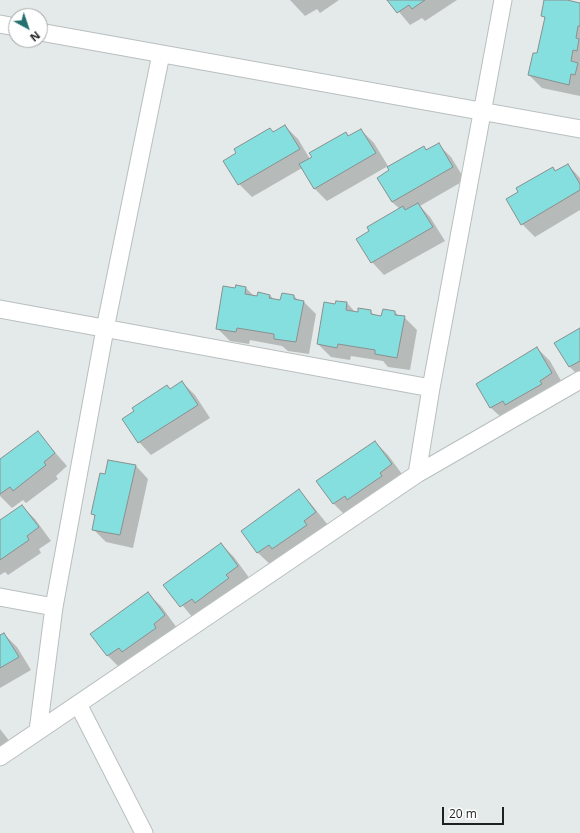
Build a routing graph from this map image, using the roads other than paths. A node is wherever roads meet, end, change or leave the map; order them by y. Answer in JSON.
{"nodes":[{"id":1,"x":503,"y":0,"type":"edge"},
{"id":2,"x":48,"y":33,"type":"edge"},
{"id":3,"x":161,"y":54,"type":"junction"},
{"id":4,"x":482,"y":111,"type":"junction"},
{"id":5,"x":580,"y":129,"type":"edge"},
{"id":6,"x":0,"y":309,"type":"edge"},
{"id":7,"x":105,"y":329,"type":"junction"},
{"id":8,"x":580,"y":380,"type":"edge"},
{"id":9,"x":431,"y":388,"type":"junction"},
{"id":10,"x":417,"y":474,"type":"junction"},
{"id":11,"x":0,"y":597,"type":"edge"},
{"id":12,"x":54,"y":607,"type":"junction"},
{"id":13,"x":78,"y":704,"type":"junction"},
{"id":14,"x":38,"y":731,"type":"junction"},
{"id":15,"x":0,"y":757,"type":"edge"},
{"id":16,"x":144,"y":833,"type":"edge"}],
"edges":[{"from":1,"to":4,"type":"street"},
{"from":2,"to":3,"type":"street"},
{"from":3,"to":4,"type":"street"},
{"from":3,"to":7,"type":"street"},
{"from":4,"to":5,"type":"street"},
{"from":4,"to":9,"type":"street"},
{"from":6,"to":7,"type":"street"},
{"from":7,"to":9,"type":"street"},
{"from":7,"to":12,"type":"street"},
{"from":8,"to":10,"type":"street"},
{"from":9,"to":10,"type":"street"},
{"from":10,"to":13,"type":"street"},
{"from":11,"to":12,"type":"street"},
{"from":12,"to":14,"type":"street"},
{"from":13,"to":14,"type":"street"},
{"from":13,"to":16,"type":"street"},
{"from":14,"to":15,"type":"street"}]}
